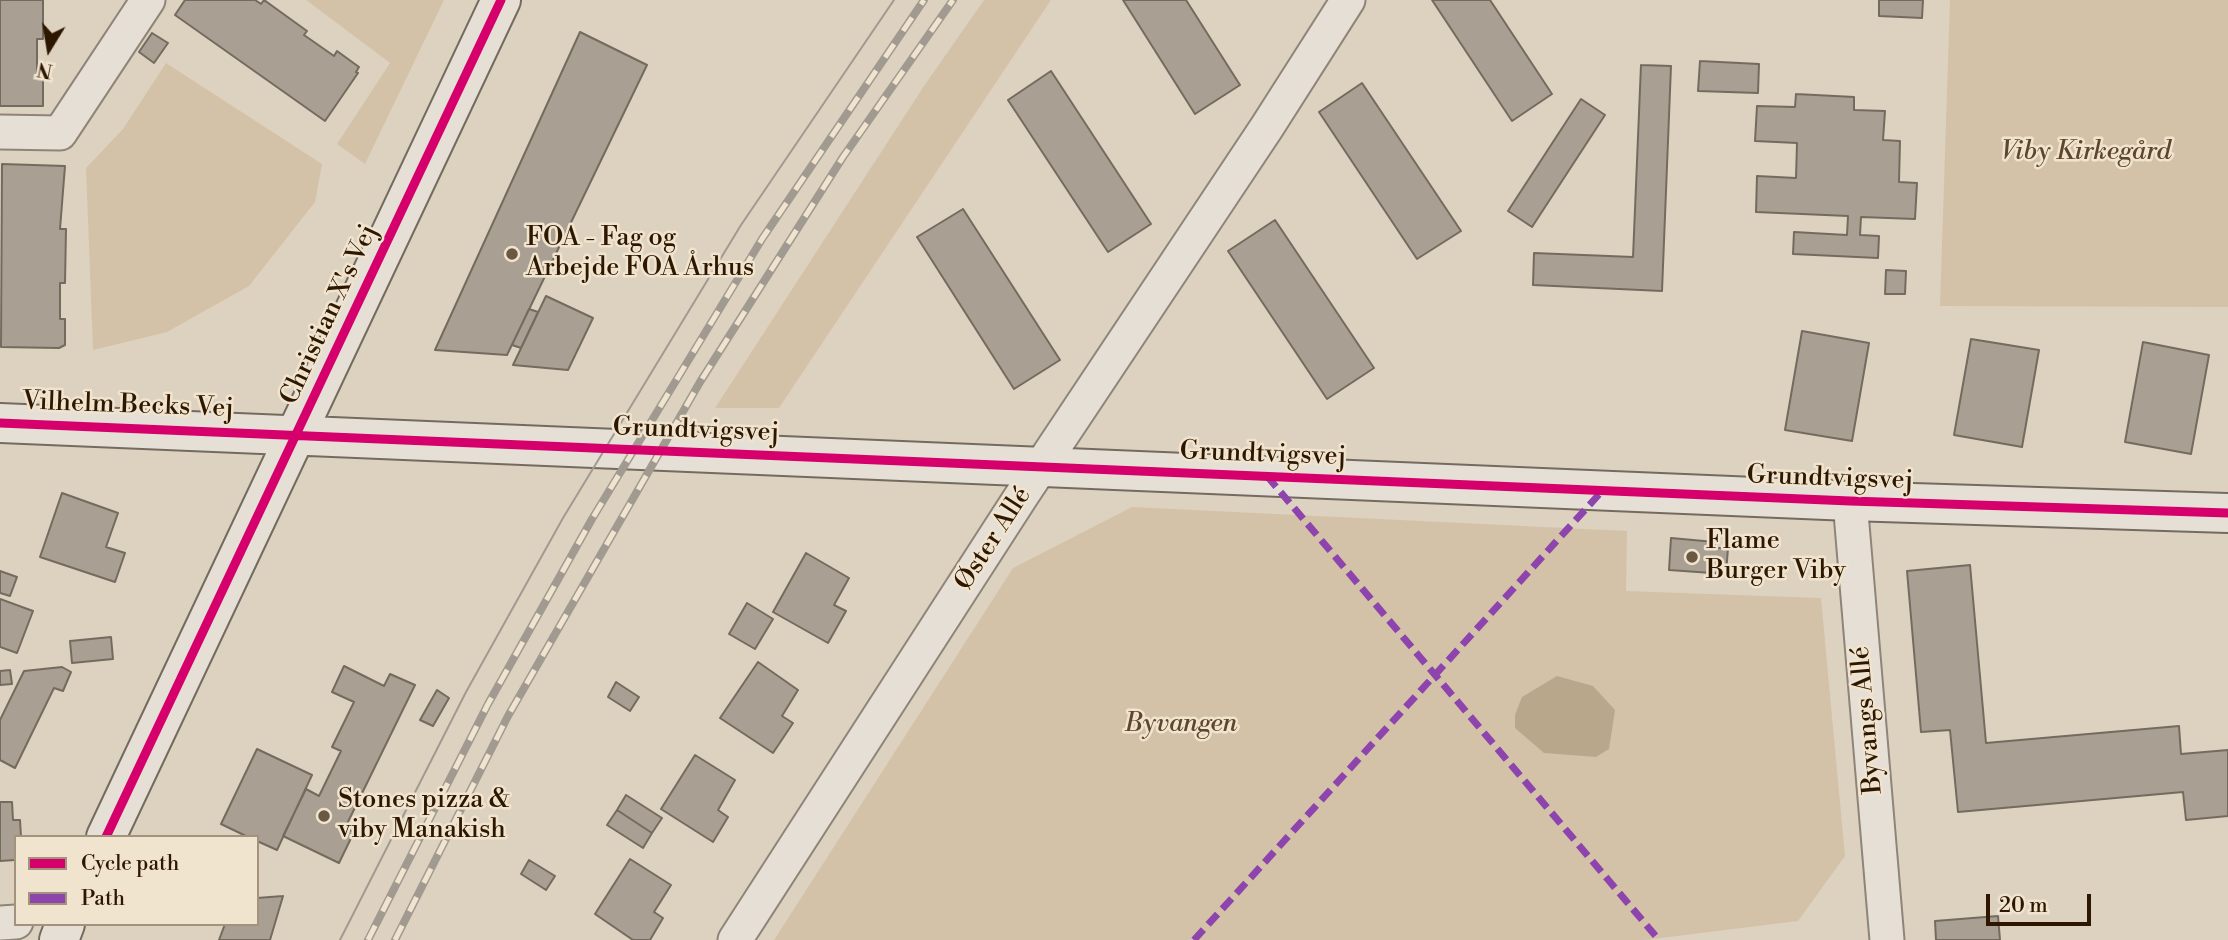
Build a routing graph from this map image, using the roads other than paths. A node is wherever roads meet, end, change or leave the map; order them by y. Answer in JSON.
{"nodes":[{"id":1,"x":148,"y":0,"type":"edge"},
{"id":2,"x":501,"y":0,"type":"edge"},
{"id":3,"x":1348,"y":0,"type":"edge"},
{"id":4,"x":0,"y":132,"type":"edge"},
{"id":5,"x":0,"y":423,"type":"edge"},
{"id":6,"x":296,"y":435,"type":"junction"},
{"id":7,"x":1040,"y":467,"type":"junction"},
{"id":8,"x":1850,"y":501,"type":"junction"},
{"id":9,"x":2228,"y":513,"type":"edge"},
{"id":10,"x":107,"y":835,"type":"edge"},
{"id":11,"x":736,"y":940,"type":"edge"},
{"id":12,"x":1883,"y":940,"type":"edge"}],
"edges":[{"from":1,"to":4,"type":"street"},
{"from":2,"to":6,"type":"street","name":"Christian X's Vej"},
{"from":3,"to":7,"type":"street","name":"Øster Allé"},
{"from":5,"to":6,"type":"street","name":"Vilhelm Becks Vej"},
{"from":6,"to":7,"type":"street","name":"Grundtvigsvej"},
{"from":6,"to":10,"type":"street","name":"Christian X's Vej"},
{"from":7,"to":8,"type":"street","name":"Grundtvigsvej"},
{"from":7,"to":11,"type":"street","name":"Øster Allé"},
{"from":8,"to":9,"type":"street","name":"Grundtvigsvej"},
{"from":8,"to":12,"type":"street","name":"Byvangs Allé"}]}
